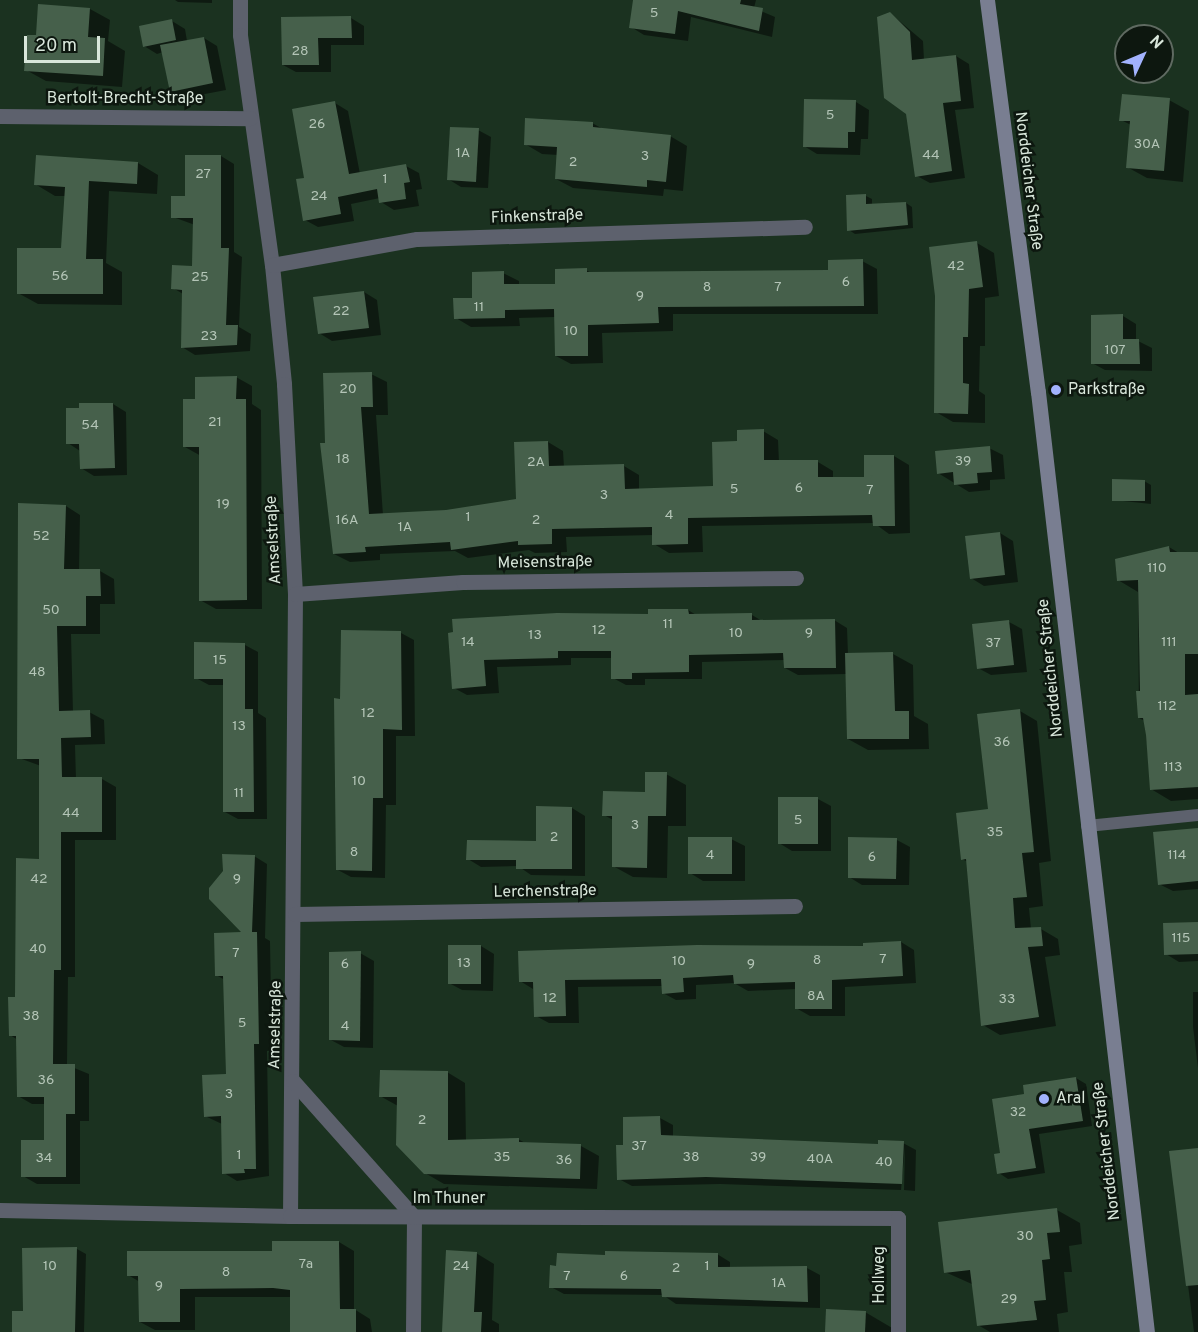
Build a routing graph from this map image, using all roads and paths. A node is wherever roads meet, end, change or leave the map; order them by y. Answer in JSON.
{"nodes":[{"id":1,"x":240,"y":0,"type":"edge"},
{"id":2,"x":987,"y":0,"type":"edge"},
{"id":3,"x":0,"y":116,"type":"edge"},
{"id":4,"x":250,"y":118,"type":"junction"},
{"id":5,"x":805,"y":227,"type":"dead end"},
{"id":6,"x":272,"y":264,"type":"junction"},
{"id":7,"x":796,"y":578,"type":"dead end"},
{"id":8,"x":295,"y":594,"type":"junction"},
{"id":9,"x":1198,"y":815,"type":"edge"},
{"id":10,"x":1087,"y":825,"type":"junction"},
{"id":11,"x":795,"y":906,"type":"dead end"},
{"id":12,"x":295,"y":914,"type":"junction"},
{"id":13,"x":293,"y":1081,"type":"junction"},
{"id":14,"x":0,"y":1210,"type":"edge"},
{"id":15,"x":290,"y":1216,"type":"junction"},
{"id":16,"x":414,"y":1217,"type":"junction"},
{"id":17,"x":898,"y":1218,"type":"joint"},
{"id":18,"x":413,"y":1332,"type":"edge"},
{"id":19,"x":898,"y":1332,"type":"edge"},
{"id":20,"x":1147,"y":1332,"type":"edge"}],
"edges":[{"from":1,"to":4,"type":"street","name":"Amselstraße"},
{"from":2,"to":10,"type":"main road","name":"Norddeicher Straße"},
{"from":3,"to":4,"type":"street","name":"Bertolt-Brecht-Straße"},
{"from":4,"to":6,"type":"street","name":"Amselstraße"},
{"from":5,"to":6,"type":"street","name":"Finkenstraße"},
{"from":6,"to":8,"type":"street","name":"Amselstraße"},
{"from":7,"to":8,"type":"street","name":"Meisenstraße"},
{"from":8,"to":12,"type":"street","name":"Amselstraße"},
{"from":9,"to":10,"type":"lane"},
{"from":10,"to":20,"type":"main road","name":"Norddeicher Straße"},
{"from":11,"to":12,"type":"street","name":"Lerchenstraße"},
{"from":12,"to":13,"type":"street","name":"Amselstraße"},
{"from":13,"to":15,"type":"street","name":"Amselstraße"},
{"from":13,"to":16,"type":"street","name":"Amselstraße"},
{"from":14,"to":15,"type":"street","name":"Im Thuner"},
{"from":15,"to":16,"type":"street","name":"Im Thuner"},
{"from":16,"to":17,"type":"street","name":"Im Thuner"},
{"from":16,"to":18,"type":"street"},
{"from":17,"to":19,"type":"street","name":"Hollweg"}]}
